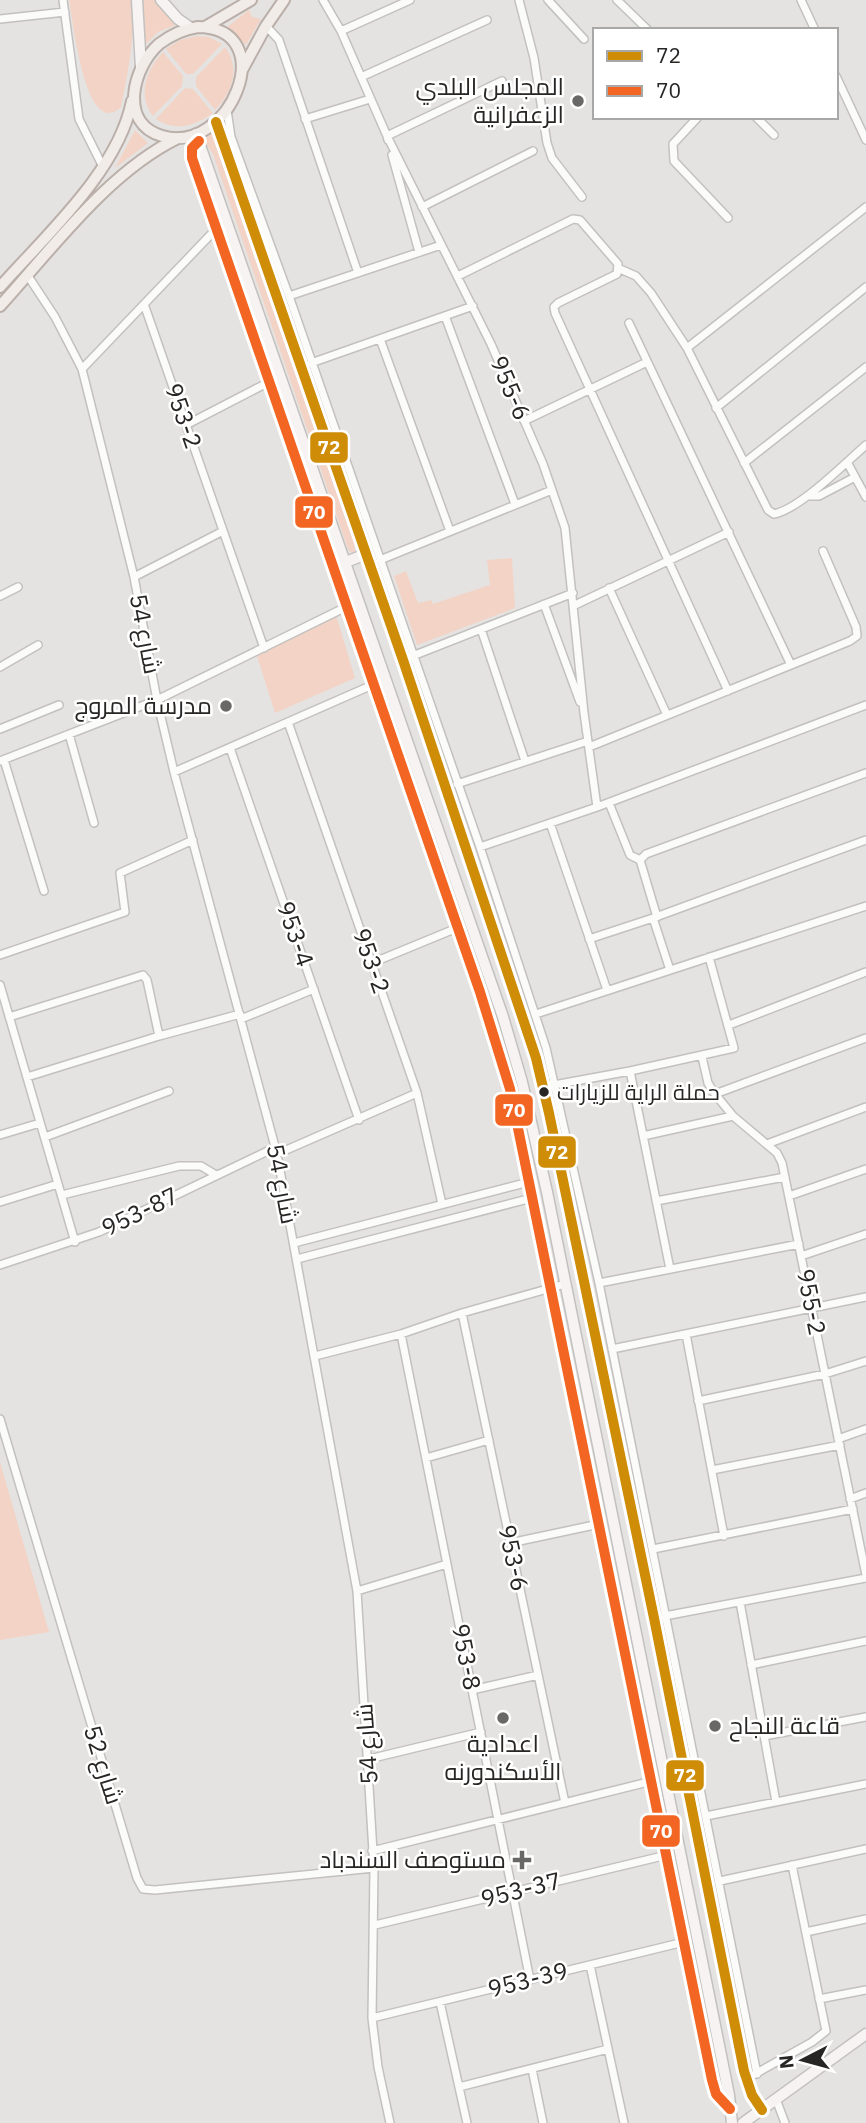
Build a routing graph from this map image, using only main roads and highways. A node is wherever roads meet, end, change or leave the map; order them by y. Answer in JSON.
{"nodes":[{"id":1,"x":251,"y":0,"type":"edge"},
{"id":2,"x":284,"y":0,"type":"edge"},
{"id":3,"x":205,"y":27,"type":"junction"},
{"id":4,"x":242,"y":70,"type":"junction"},
{"id":5,"x":134,"y":95,"type":"junction"},
{"id":6,"x":178,"y":138,"type":"junction"},
{"id":7,"x":0,"y":287,"type":"edge"},
{"id":8,"x":0,"y":306,"type":"edge"}],
"edges":[{"from":1,"to":3,"type":"main road"},
{"from":2,"to":4,"type":"main road"},
{"from":3,"to":4,"type":"main road"},
{"from":3,"to":5,"type":"main road"},
{"from":4,"to":6,"type":"main road"},
{"from":5,"to":6,"type":"main road"},
{"from":5,"to":7,"type":"main road"},
{"from":6,"to":8,"type":"main road"}]}
